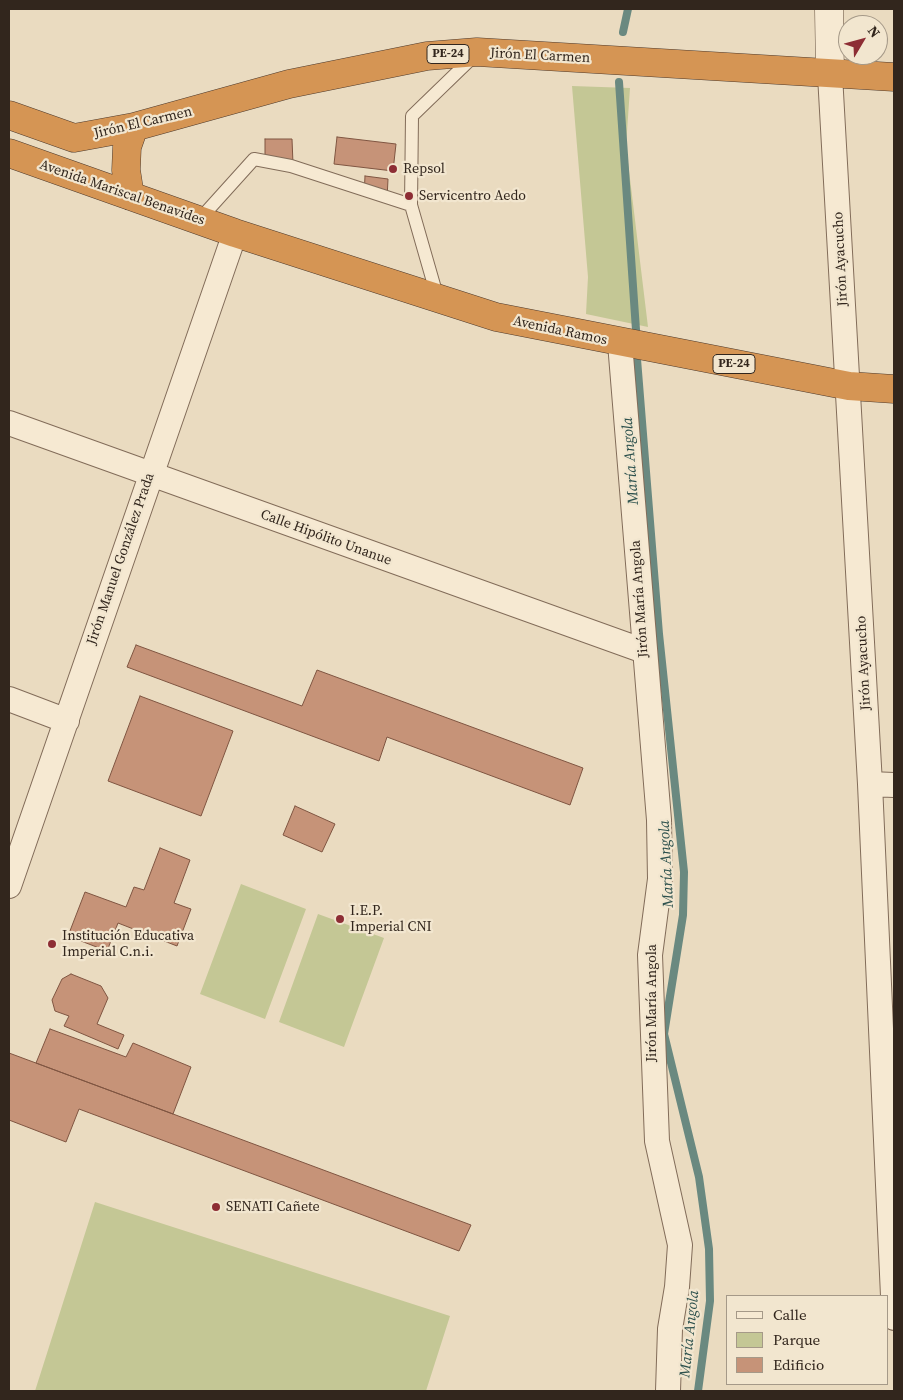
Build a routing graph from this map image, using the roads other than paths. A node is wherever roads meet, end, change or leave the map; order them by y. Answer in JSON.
{"nodes":[{"id":1,"x":829,"y":9,"type":"edge"},
{"id":2,"x":477,"y":52,"type":"junction"},
{"id":3,"x":830,"y":75,"type":"junction"},
{"id":4,"x":894,"y":77,"type":"edge"},
{"id":5,"x":9,"y":115,"type":"edge"},
{"id":6,"x":134,"y":127,"type":"junction"},
{"id":7,"x":9,"y":153,"type":"edge"},
{"id":8,"x":130,"y":196,"type":"junction"},
{"id":9,"x":411,"y":206,"type":"junction"},
{"id":10,"x":199,"y":220,"type":"junction"},
{"id":11,"x":235,"y":233,"type":"junction"},
{"id":12,"x":438,"y":299,"type":"junction"},
{"id":13,"x":620,"y":343,"type":"junction"},
{"id":14,"x":849,"y":386,"type":"junction"},
{"id":15,"x":894,"y":389,"type":"edge"},
{"id":16,"x":9,"y":423,"type":"edge"},
{"id":17,"x":150,"y":475,"type":"junction"},
{"id":18,"x":644,"y":651,"type":"junction"},
{"id":19,"x":9,"y":699,"type":"edge"},
{"id":20,"x":66,"y":721,"type":"junction"},
{"id":21,"x":870,"y":784,"type":"junction"},
{"id":22,"x":894,"y":786,"type":"edge"},
{"id":23,"x":9,"y":886,"type":"edge"},
{"id":24,"x":892,"y":1176,"type":"edge"},
{"id":25,"x":894,"y":1318,"type":"edge"},
{"id":26,"x":668,"y":1391,"type":"edge"}],
"edges":[{"from":1,"to":3,"type":"street","name":"Jirón Ayacucho"},
{"from":2,"to":3,"type":"highway","name":"Jirón El Carmen","number":"PE-24"},
{"from":2,"to":6,"type":"highway","name":"Jirón El Carmen","number":"PE-24"},
{"from":2,"to":9,"type":"lane"},
{"from":3,"to":4,"type":"highway","name":"Jirón El Carmen","number":"PE-24"},
{"from":3,"to":14,"type":"street","name":"Jirón Ayacucho"},
{"from":5,"to":6,"type":"highway","name":"Jirón El Carmen","number":"PE-24"},
{"from":6,"to":8,"type":"highway"},
{"from":7,"to":8,"type":"highway","name":"Avenida Mariscal Benavides","number":"PE-24"},
{"from":8,"to":10,"type":"highway","name":"Avenida Mariscal Benavides","number":"PE-24"},
{"from":9,"to":10,"type":"lane"},
{"from":9,"to":12,"type":"lane"},
{"from":10,"to":11,"type":"highway","name":"Avenida Mariscal Benavides","number":"PE-24"},
{"from":11,"to":12,"type":"highway","name":"Avenida Ramos","number":"PE-24"},
{"from":11,"to":17,"type":"street","name":"Jirón Manuel González Prada"},
{"from":12,"to":13,"type":"highway","name":"Avenida Ramos","number":"PE-24"},
{"from":13,"to":14,"type":"highway","name":"Avenida Ramos","number":"PE-24"},
{"from":13,"to":18,"type":"street","name":"Jirón María Angola"},
{"from":14,"to":15,"type":"highway","name":"Avenida Ramos","number":"PE-24"},
{"from":14,"to":21,"type":"street","name":"Jirón Ayacucho"},
{"from":16,"to":17,"type":"street","name":"Calle Hipólito Unanue"},
{"from":17,"to":18,"type":"street","name":"Calle Hipólito Unanue"},
{"from":17,"to":20,"type":"street","name":"Jirón Manuel González Prada"},
{"from":18,"to":26,"type":"street","name":"Jirón María Angola"},
{"from":19,"to":20,"type":"street"},
{"from":20,"to":23,"type":"street","name":"Jirón Manuel González Prada"},
{"from":21,"to":22,"type":"street"},
{"from":21,"to":24,"type":"street","name":"Jirón Ayacucho"},
{"from":24,"to":25,"type":"street","name":"Jirón Ayacucho"}]}
